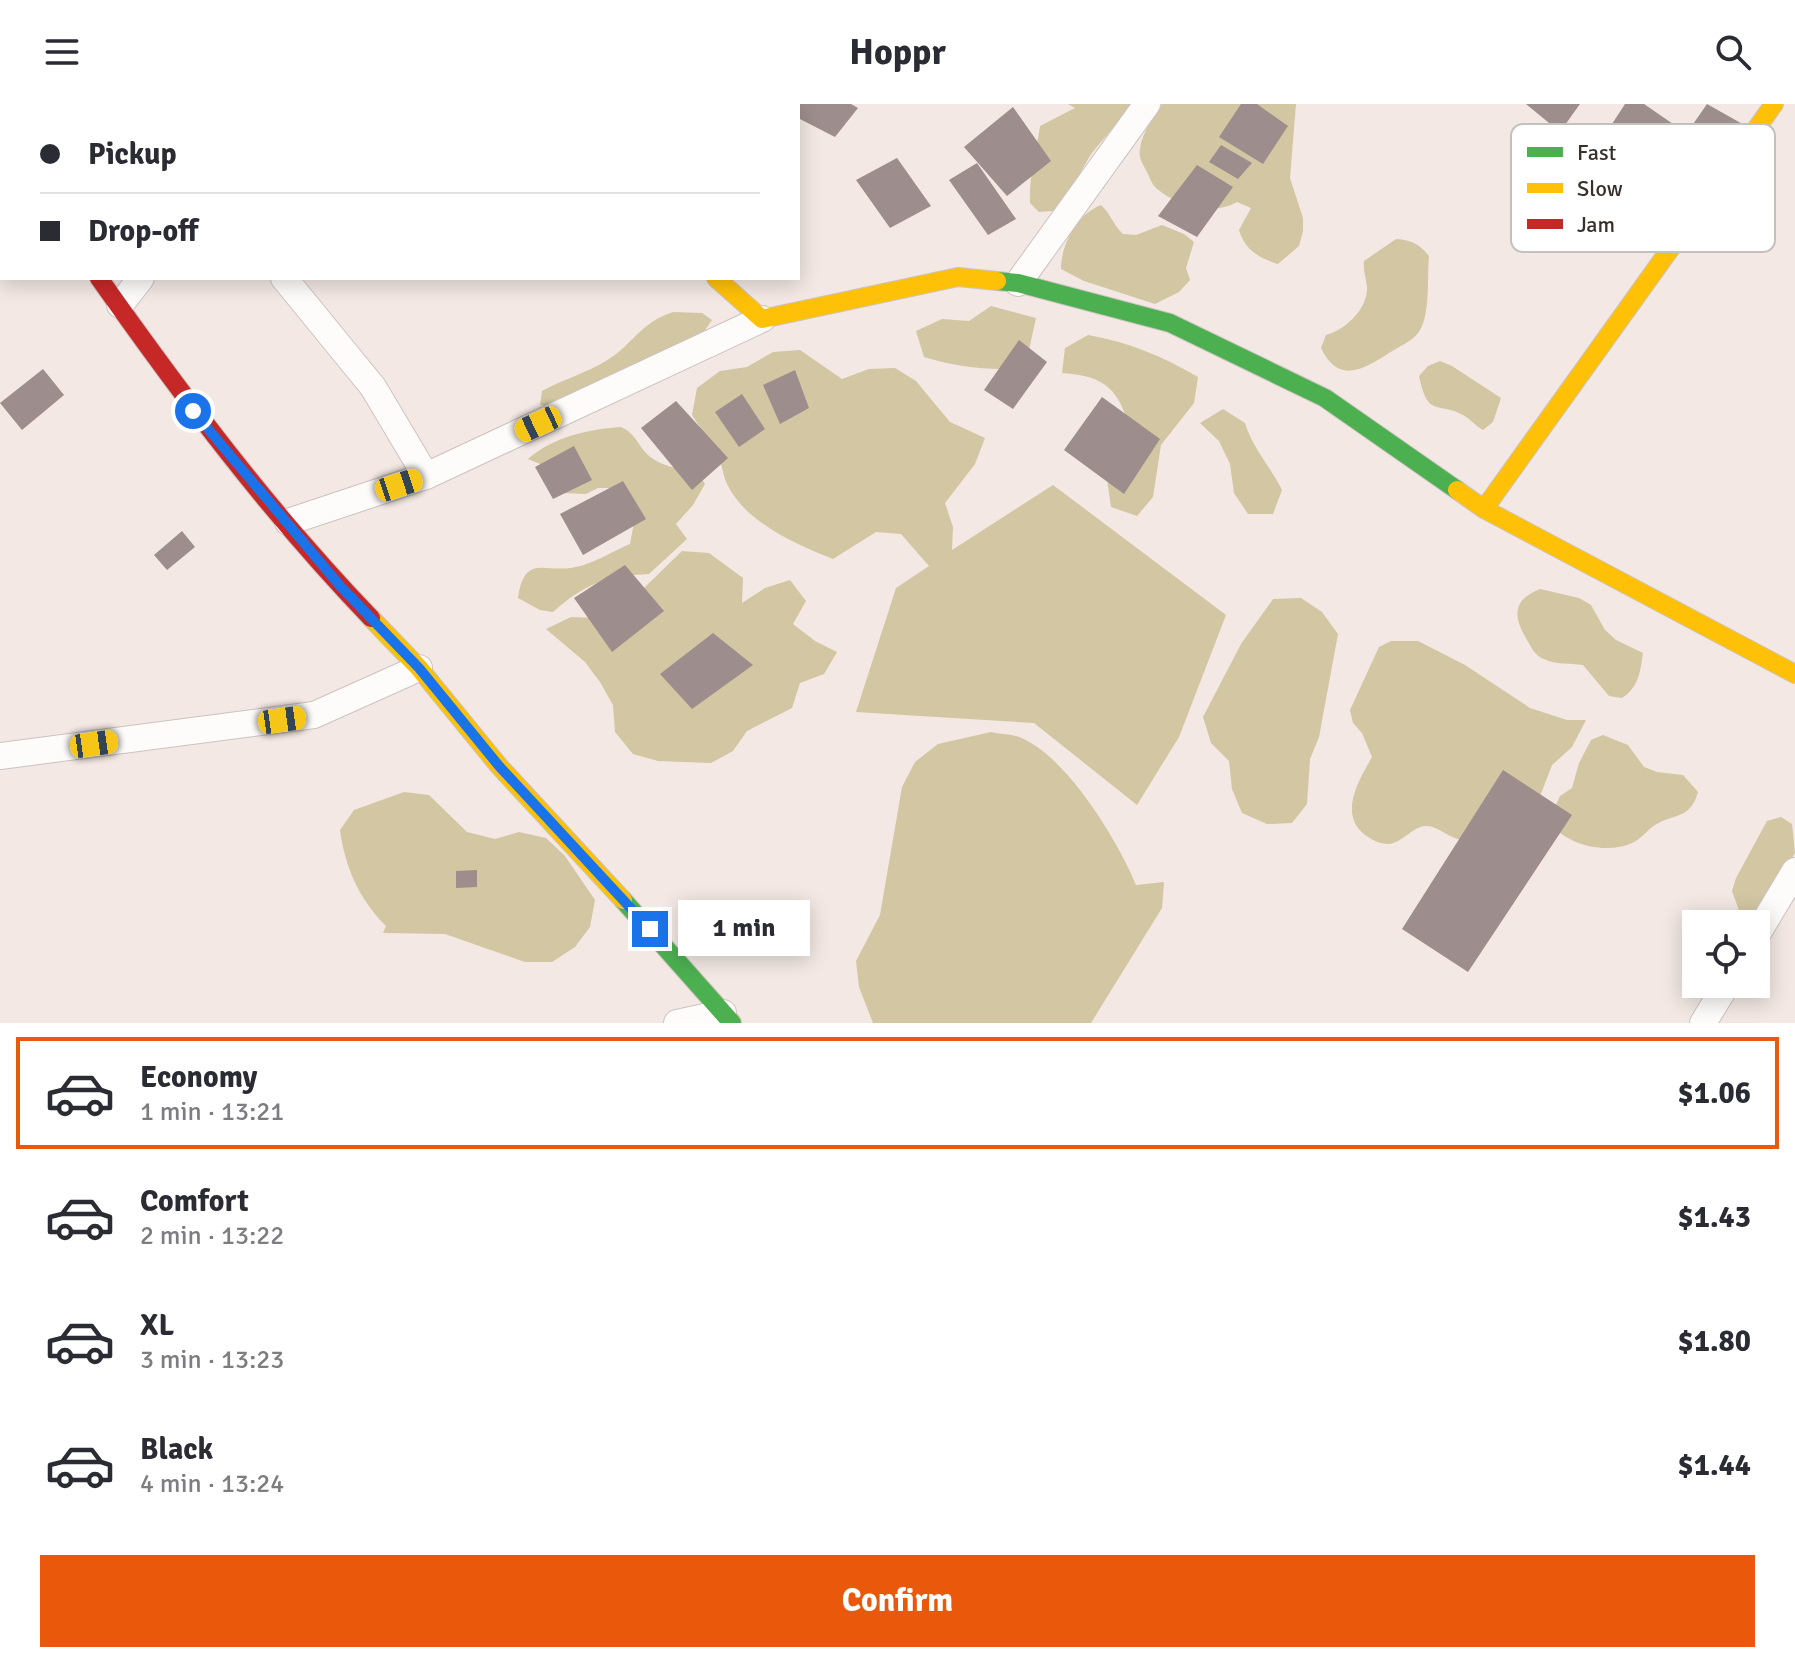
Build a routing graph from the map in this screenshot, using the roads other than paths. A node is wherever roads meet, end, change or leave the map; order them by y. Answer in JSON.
{"nodes":[{"id":1,"x":1147,"y":104,"type":"edge"},
{"id":2,"x":1774,"y":104,"type":"edge"},
{"id":3,"x":1760,"y":124,"type":"edge"},
{"id":4,"x":1668,"y":252,"type":"edge"},
{"id":5,"x":101,"y":280,"type":"edge"},
{"id":6,"x":139,"y":280,"type":"edge"},
{"id":7,"x":286,"y":280,"type":"edge"},
{"id":8,"x":718,"y":280,"type":"edge"},
{"id":9,"x":1018,"y":283,"type":"junction"},
{"id":10,"x":120,"y":305,"type":"junction"},
{"id":11,"x":762,"y":319,"type":"junction"},
{"id":12,"x":426,"y":476,"type":"junction"},
{"id":13,"x":1484,"y":509,"type":"junction"},
{"id":14,"x":288,"y":522,"type":"junction"},
{"id":15,"x":419,"y":668,"type":"junction"},
{"id":16,"x":1795,"y":674,"type":"edge"},
{"id":17,"x":0,"y":756,"type":"edge"},
{"id":18,"x":1795,"y":871,"type":"edge"},
{"id":19,"x":1770,"y":913,"type":"edge"},
{"id":20,"x":1718,"y":998,"type":"edge"},
{"id":21,"x":728,"y":1018,"type":"edge"},
{"id":22,"x":677,"y":1023,"type":"edge"},
{"id":23,"x":1703,"y":1023,"type":"edge"}],
"edges":[{"from":1,"to":9,"type":"street"},
{"from":2,"to":3,"type":"street"},
{"from":4,"to":13,"type":"street"},
{"from":5,"to":10,"type":"street"},
{"from":6,"to":10,"type":"street"},
{"from":7,"to":12,"type":"street"},
{"from":8,"to":11,"type":"street"},
{"from":9,"to":11,"type":"street"},
{"from":9,"to":13,"type":"street"},
{"from":10,"to":14,"type":"street"},
{"from":11,"to":12,"type":"street"},
{"from":12,"to":14,"type":"street"},
{"from":13,"to":16,"type":"street"},
{"from":14,"to":15,"type":"street"},
{"from":15,"to":17,"type":"street"},
{"from":15,"to":21,"type":"street"},
{"from":18,"to":19,"type":"street"},
{"from":20,"to":23,"type":"street"},
{"from":21,"to":22,"type":"street"}]}
